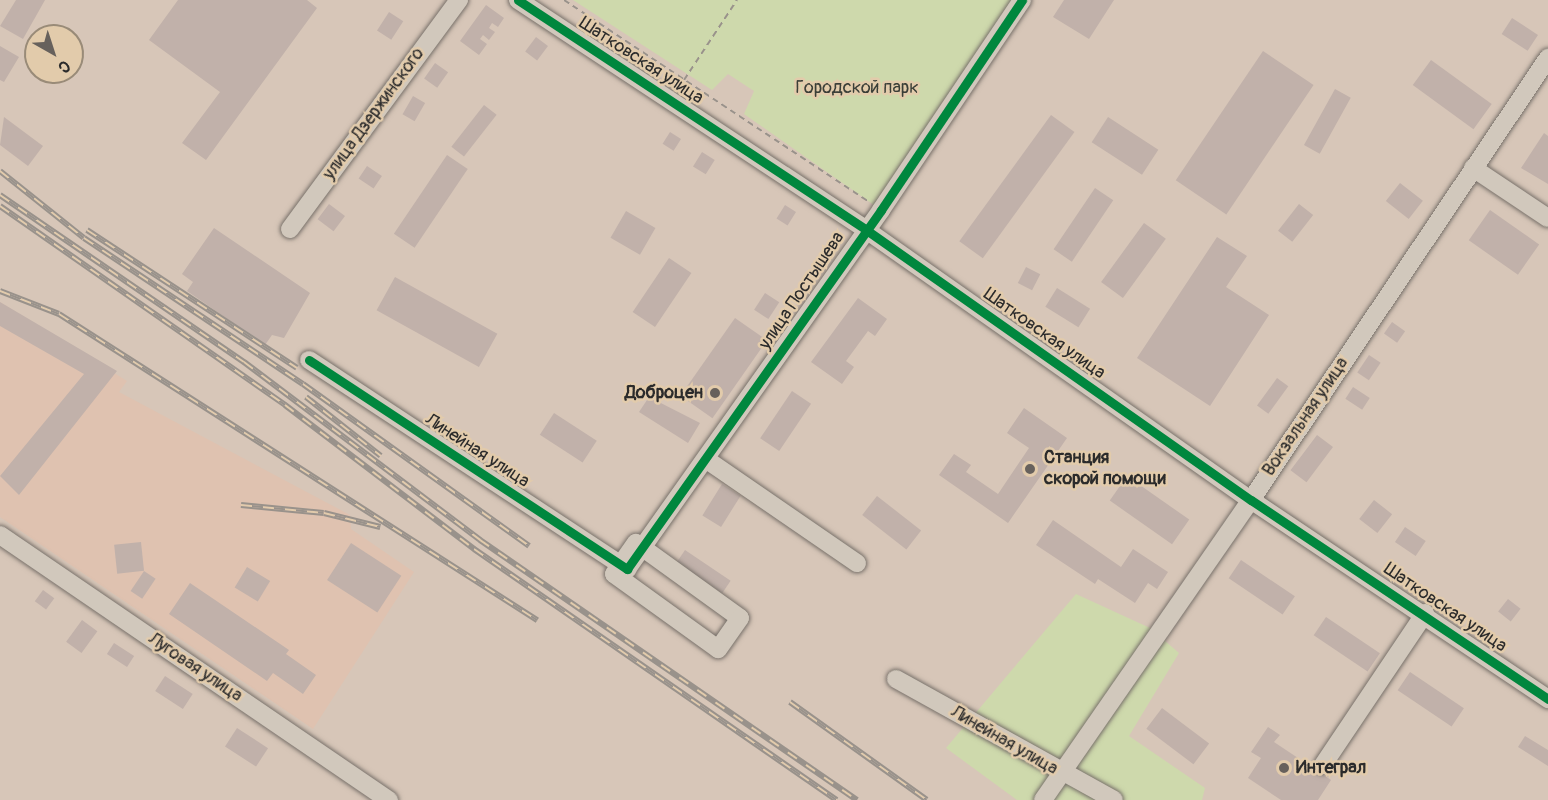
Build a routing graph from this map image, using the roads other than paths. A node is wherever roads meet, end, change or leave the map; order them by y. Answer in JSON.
{"nodes":[{"id":1,"x":459,"y":0,"type":"edge"},
{"id":2,"x":518,"y":0,"type":"edge"},
{"id":3,"x":1022,"y":0,"type":"edge"},
{"id":4,"x":1548,"y":58,"type":"edge"},
{"id":5,"x":1473,"y":168,"type":"junction"},
{"id":6,"x":1548,"y":218,"type":"edge"},
{"id":7,"x":290,"y":229,"type":"dead end"},
{"id":8,"x":865,"y":229,"type":"junction"},
{"id":9,"x":309,"y":360,"type":"dead end"},
{"id":10,"x":707,"y":460,"type":"junction"},
{"id":11,"x":1251,"y":500,"type":"junction"},
{"id":12,"x":0,"y":535,"type":"edge"},
{"id":13,"x":645,"y":549,"type":"junction"},
{"id":14,"x":856,"y":562,"type":"dead end"},
{"id":15,"x":624,"y":567,"type":"junction"},
{"id":16,"x":1425,"y":613,"type":"junction"},
{"id":17,"x":896,"y":679,"type":"dead end"},
{"id":18,"x":1548,"y":699,"type":"edge"},
{"id":19,"x":1323,"y":765,"type":"dead end"},
{"id":20,"x":1059,"y":773,"type":"junction"},
{"id":21,"x":389,"y":800,"type":"edge"},
{"id":22,"x":1043,"y":800,"type":"edge"},
{"id":23,"x":1114,"y":800,"type":"edge"}],
"edges":[{"from":1,"to":7,"type":"street","name":"улица Дзержинского"},
{"from":2,"to":8,"type":"street","name":"Шатковская улица"},
{"from":3,"to":8,"type":"street","name":"улица Постышева"},
{"from":4,"to":5,"type":"street","name":"Вокзальная улица"},
{"from":5,"to":6,"type":"street"},
{"from":5,"to":11,"type":"street","name":"Вокзальная улица"},
{"from":8,"to":10,"type":"street","name":"улица Постышева"},
{"from":8,"to":11,"type":"street","name":"Шатковская улица"},
{"from":9,"to":15,"type":"street","name":"Линейная улица"},
{"from":10,"to":13,"type":"street","name":"улица Постышева"},
{"from":10,"to":14,"type":"street"},
{"from":11,"to":16,"type":"street","name":"Шатковская улица"},
{"from":11,"to":20,"type":"street","name":"Вокзальная улица"},
{"from":12,"to":21,"type":"street","name":"Луговая улица"},
{"from":13,"to":15,"type":"street","name":"улица Постышева"},
{"from":13,"to":15,"type":"street"},
{"from":16,"to":18,"type":"street","name":"Шатковская улица"},
{"from":16,"to":19,"type":"street"},
{"from":17,"to":20,"type":"street","name":"Линейная улица"},
{"from":20,"to":22,"type":"street","name":"Вокзальная улица"},
{"from":20,"to":23,"type":"street","name":"Линейная улица"}]}
